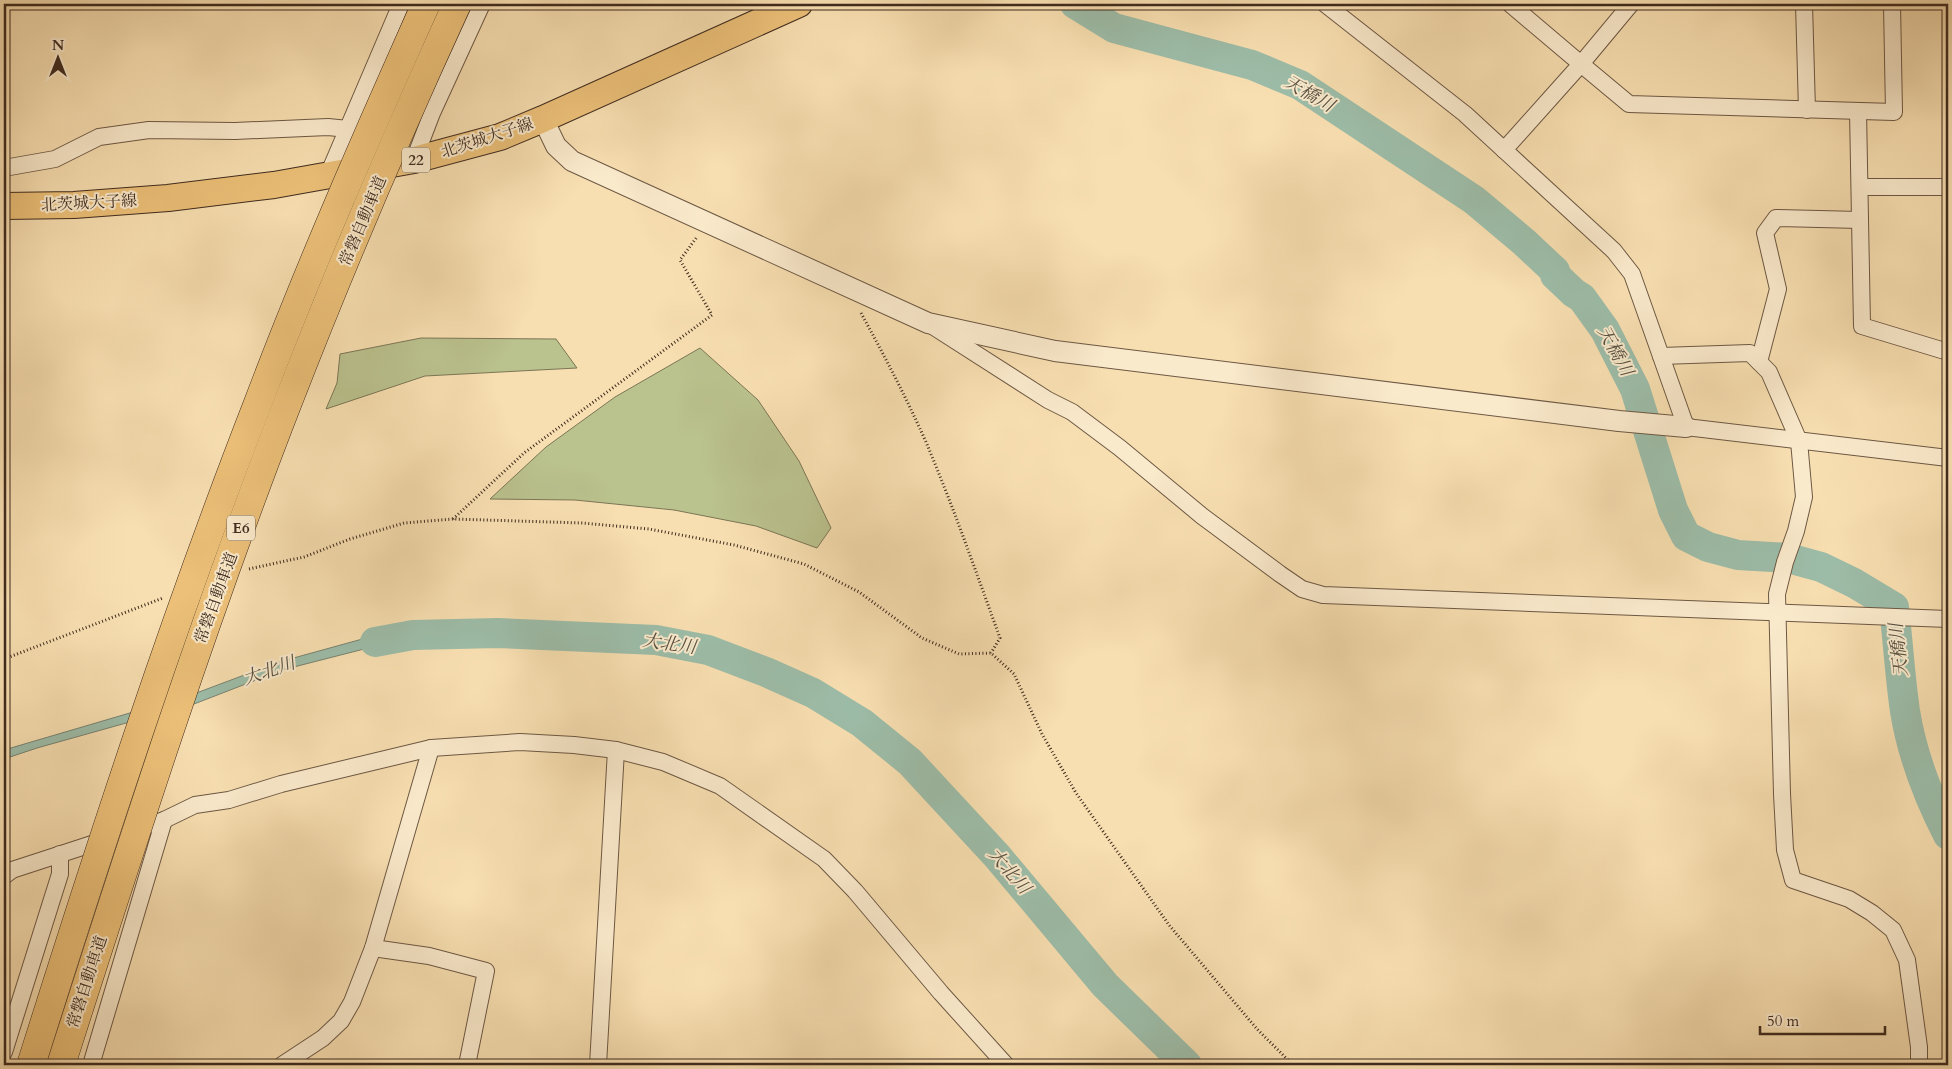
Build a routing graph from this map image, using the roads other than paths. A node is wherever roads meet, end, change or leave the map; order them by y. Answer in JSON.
{"nodes":[{"id":1,"x":401,"y":4,"type":"edge"},
{"id":2,"x":426,"y":4,"type":"edge"},
{"id":3,"x":457,"y":4,"type":"edge"},
{"id":4,"x":482,"y":4,"type":"edge"},
{"id":5,"x":800,"y":4,"type":"edge"},
{"id":6,"x":1325,"y":4,"type":"edge"},
{"id":7,"x":1510,"y":4,"type":"edge"},
{"id":8,"x":1631,"y":4,"type":"edge"},
{"id":9,"x":1804,"y":4,"type":"edge"},
{"id":10,"x":1892,"y":4,"type":"edge"},
{"id":11,"x":1581,"y":64,"type":"junction"},
{"id":12,"x":1807,"y":110,"type":"junction"},
{"id":13,"x":1858,"y":111,"type":"junction"},
{"id":14,"x":543,"y":119,"type":"junction"},
{"id":15,"x":348,"y":129,"type":"junction"},
{"id":16,"x":1504,"y":150,"type":"junction"},
{"id":17,"x":414,"y":160,"type":"junction"},
{"id":18,"x":4,"y":168,"type":"edge"},
{"id":19,"x":328,"y":176,"type":"junction"},
{"id":20,"x":1860,"y":187,"type":"junction"},
{"id":21,"x":1948,"y":187,"type":"edge"},
{"id":22,"x":4,"y":206,"type":"edge"},
{"id":23,"x":1860,"y":220,"type":"junction"},
{"id":24,"x":928,"y":323,"type":"junction"},
{"id":25,"x":1948,"y":352,"type":"edge"},
{"id":26,"x":1661,"y":356,"type":"junction"},
{"id":27,"x":1759,"y":362,"type":"junction"},
{"id":28,"x":1686,"y":427,"type":"junction"},
{"id":29,"x":1800,"y":441,"type":"junction"},
{"id":30,"x":1948,"y":458,"type":"edge"},
{"id":31,"x":1776,"y":613,"type":"junction"},
{"id":32,"x":1948,"y":619,"type":"edge"},
{"id":33,"x":431,"y":748,"type":"junction"},
{"id":34,"x":616,"y":750,"type":"junction"},
{"id":35,"x":164,"y":820,"type":"junction"},
{"id":36,"x":60,"y":854,"type":"junction"},
{"id":37,"x":4,"y":876,"type":"edge"},
{"id":38,"x":373,"y":948,"type":"junction"},
{"id":39,"x":4,"y":1052,"type":"edge"},
{"id":40,"x":31,"y":1065,"type":"edge"},
{"id":41,"x":61,"y":1065,"type":"edge"},
{"id":42,"x":91,"y":1065,"type":"edge"},
{"id":43,"x":282,"y":1065,"type":"edge"},
{"id":44,"x":467,"y":1065,"type":"edge"},
{"id":45,"x":598,"y":1065,"type":"edge"},
{"id":46,"x":1006,"y":1065,"type":"edge"},
{"id":47,"x":1917,"y":1065,"type":"edge"}],
"edges":[{"from":1,"to":15,"type":"street"},
{"from":2,"to":40,"type":"highway","name":"常磐自動車道","number":"E6","bridge":true},
{"from":3,"to":41,"type":"highway","name":"常磐自動車道","number":"E6","bridge":true},
{"from":4,"to":17,"type":"street"},
{"from":5,"to":14,"type":"main road","name":"北茨城大子線","number":"22"},
{"from":6,"to":16,"type":"street"},
{"from":7,"to":11,"type":"street"},
{"from":8,"to":11,"type":"street"},
{"from":9,"to":12,"type":"street"},
{"from":10,"to":13,"type":"street"},
{"from":11,"to":12,"type":"street"},
{"from":11,"to":16,"type":"street"},
{"from":12,"to":13,"type":"street"},
{"from":13,"to":20,"type":"street"},
{"from":14,"to":17,"type":"main road","name":"北茨城大子線","number":"22"},
{"from":14,"to":24,"type":"street"},
{"from":15,"to":18,"type":"street"},
{"from":15,"to":19,"type":"street"},
{"from":16,"to":26,"type":"street"},
{"from":17,"to":19,"type":"main road","name":"北茨城大子線","number":"22"},
{"from":19,"to":22,"type":"main road","name":"北茨城大子線","number":"22"},
{"from":20,"to":21,"type":"street"},
{"from":20,"to":23,"type":"street"},
{"from":23,"to":25,"type":"street"},
{"from":23,"to":27,"type":"street"},
{"from":24,"to":28,"type":"street"},
{"from":24,"to":31,"type":"street"},
{"from":26,"to":27,"type":"street"},
{"from":26,"to":28,"type":"street"},
{"from":27,"to":29,"type":"street"},
{"from":28,"to":29,"type":"street"},
{"from":29,"to":30,"type":"street"},
{"from":29,"to":31,"type":"street"},
{"from":31,"to":32,"type":"street"},
{"from":31,"to":47,"type":"street"},
{"from":33,"to":34,"type":"street"},
{"from":33,"to":35,"type":"street"},
{"from":33,"to":38,"type":"street"},
{"from":34,"to":45,"type":"street"},
{"from":34,"to":46,"type":"street"},
{"from":35,"to":36,"type":"street"},
{"from":35,"to":42,"type":"street"},
{"from":36,"to":37,"type":"street"},
{"from":36,"to":39,"type":"street"},
{"from":38,"to":43,"type":"street"},
{"from":38,"to":44,"type":"street"}]}
